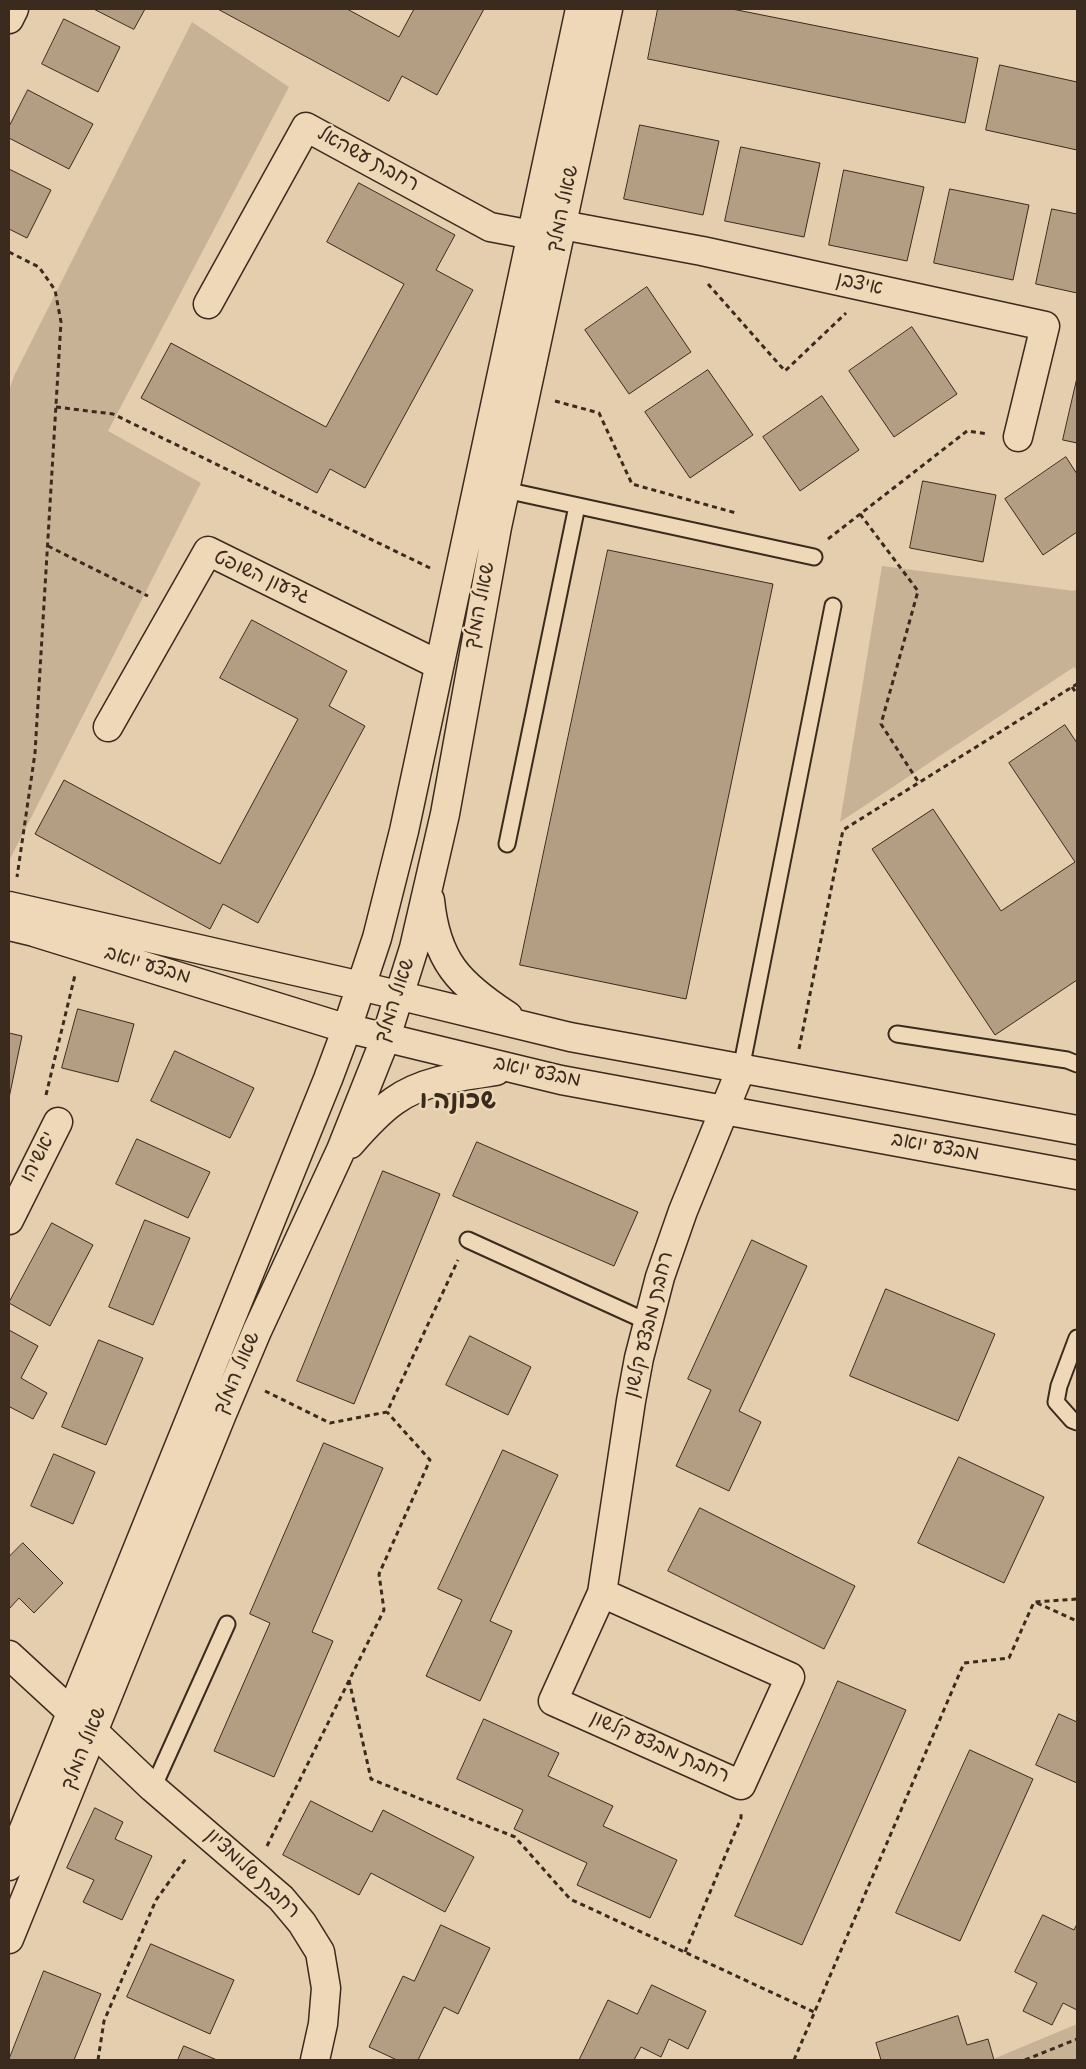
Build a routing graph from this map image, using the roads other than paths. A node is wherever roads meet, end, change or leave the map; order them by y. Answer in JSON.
{"nodes":[{"id":1,"x":14,"y":9,"type":"edge"},
{"id":2,"x":580,"y":9,"type":"edge"},
{"id":3,"x":608,"y":9,"type":"edge"},
{"id":4,"x":9,"y":19,"type":"edge"},
{"id":5,"x":562,"y":225,"type":"junction"},
{"id":6,"x":532,"y":235,"type":"junction"},
{"id":7,"x":208,"y":304,"type":"dead end"},
{"id":8,"x":1018,"y":437,"type":"road end"},
{"id":9,"x":505,"y":490,"type":"junction"},
{"id":10,"x":577,"y":506,"type":"junction"},
{"id":11,"x":814,"y":557,"type":"dead end"},
{"id":12,"x":833,"y":606,"type":"dead end"},
{"id":13,"x":439,"y":665,"type":"junction"},
{"id":14,"x":108,"y":727,"type":"dead end"},
{"id":15,"x":507,"y":844,"type":"dead end"},
{"id":16,"x":429,"y":885,"type":"junction"},
{"id":17,"x":10,"y":913,"type":"edge"},
{"id":18,"x":362,"y":986,"type":"junction"},
{"id":19,"x":399,"y":996,"type":"junction"},
{"id":20,"x":527,"y":1027,"type":"junction"},
{"id":21,"x":347,"y":1028,"type":"junction"},
{"id":22,"x":897,"y":1034,"type":"dead end"},
{"id":23,"x":386,"y":1037,"type":"junction"},
{"id":24,"x":1077,"y":1064,"type":"edge"},
{"id":25,"x":740,"y":1068,"type":"junction"},
{"id":26,"x":513,"y":1069,"type":"junction"},
{"id":27,"x":723,"y":1110,"type":"junction"},
{"id":28,"x":58,"y":1122,"type":"road end"},
{"id":29,"x":1077,"y":1130,"type":"edge"},
{"id":30,"x":335,"y":1163,"type":"junction"},
{"id":31,"x":1077,"y":1175,"type":"edge"},
{"id":32,"x":9,"y":1220,"type":"edge"},
{"id":33,"x":468,"y":1240,"type":"road end"},
{"id":34,"x":648,"y":1322,"type":"junction"},
{"id":35,"x":1077,"y":1338,"type":"edge"},
{"id":36,"x":1077,"y":1422,"type":"edge"},
{"id":37,"x":602,"y":1593,"type":"junction"},
{"id":38,"x":227,"y":1624,"type":"dead end"},
{"id":39,"x":9,"y":1654,"type":"edge"},
{"id":40,"x":71,"y":1712,"type":"junction"},
{"id":41,"x":92,"y":1731,"type":"junction"},
{"id":42,"x":153,"y":1788,"type":"junction"},
{"id":43,"x":9,"y":1866,"type":"edge"},
{"id":44,"x":9,"y":1939,"type":"edge"},
{"id":45,"x":315,"y":2060,"type":"edge"}],
"edges":[{"from":1,"to":4,"type":"street"},
{"from":2,"to":6,"type":"street","name":"שאול המלך"},
{"from":3,"to":5,"type":"street","name":"שאול המלך"},
{"from":5,"to":8,"type":"street","name":"איצבן"},
{"from":5,"to":9,"type":"street","name":"שאול המלך"},
{"from":6,"to":7,"type":"street","name":"רחבת עשהאל"},
{"from":6,"to":13,"type":"street","name":"שאול המלך"},
{"from":9,"to":10,"type":"lane"},
{"from":9,"to":16,"type":"street","name":"שאול המלך"},
{"from":10,"to":11,"type":"lane"},
{"from":10,"to":15,"type":"lane"},
{"from":12,"to":25,"type":"lane"},
{"from":13,"to":14,"type":"street","name":"גדעון השופט"},
{"from":13,"to":18,"type":"street","name":"שאול המלך"},
{"from":16,"to":19,"type":"street","name":"שאול המלך"},
{"from":16,"to":20,"type":"street"},
{"from":17,"to":18,"type":"street","name":"מבצע יואב"},
{"from":17,"to":21,"type":"street","name":"מבצע יואב"},
{"from":18,"to":19,"type":"street","name":"מבצע יואב"},
{"from":18,"to":21,"type":"street","name":"שאול המלך"},
{"from":19,"to":20,"type":"street","name":"מבצע יואב"},
{"from":19,"to":23,"type":"street","name":"שאול המלך"},
{"from":20,"to":25,"type":"street","name":"מבצע יואב"},
{"from":21,"to":23,"type":"street","name":"מבצע יואב"},
{"from":21,"to":40,"type":"street","name":"שאול המלך"},
{"from":22,"to":24,"type":"lane"},
{"from":23,"to":26,"type":"street","name":"מבצע יואב"},
{"from":23,"to":30,"type":"street","name":"שאול המלך"},
{"from":25,"to":27,"type":"street","name":"רחבת מבצע קלשון"},
{"from":25,"to":29,"type":"street","name":"מבצע יואב"},
{"from":26,"to":27,"type":"street","name":"מבצע יואב"},
{"from":26,"to":30,"type":"street"},
{"from":27,"to":31,"type":"street","name":"מבצע יואב"},
{"from":27,"to":34,"type":"street","name":"רחבת מבצע קלשון"},
{"from":28,"to":32,"type":"street","name":"יאשיהו"},
{"from":30,"to":41,"type":"street","name":"שאול המלך"},
{"from":33,"to":34,"type":"lane"},
{"from":34,"to":37,"type":"street","name":"רחבת מבצע קלשון"},
{"from":35,"to":36,"type":"lane"},
{"from":37,"to":37,"type":"street","name":"רחבת מבצע קלשון"},
{"from":38,"to":42,"type":"lane"},
{"from":39,"to":40,"type":"street"},
{"from":40,"to":43,"type":"street","name":"שאול המלך"},
{"from":41,"to":42,"type":"street","name":"רחבת שלומציון"},
{"from":41,"to":44,"type":"street","name":"שאול המלך"},
{"from":42,"to":45,"type":"street","name":"רחבת שלומציון"}]}
